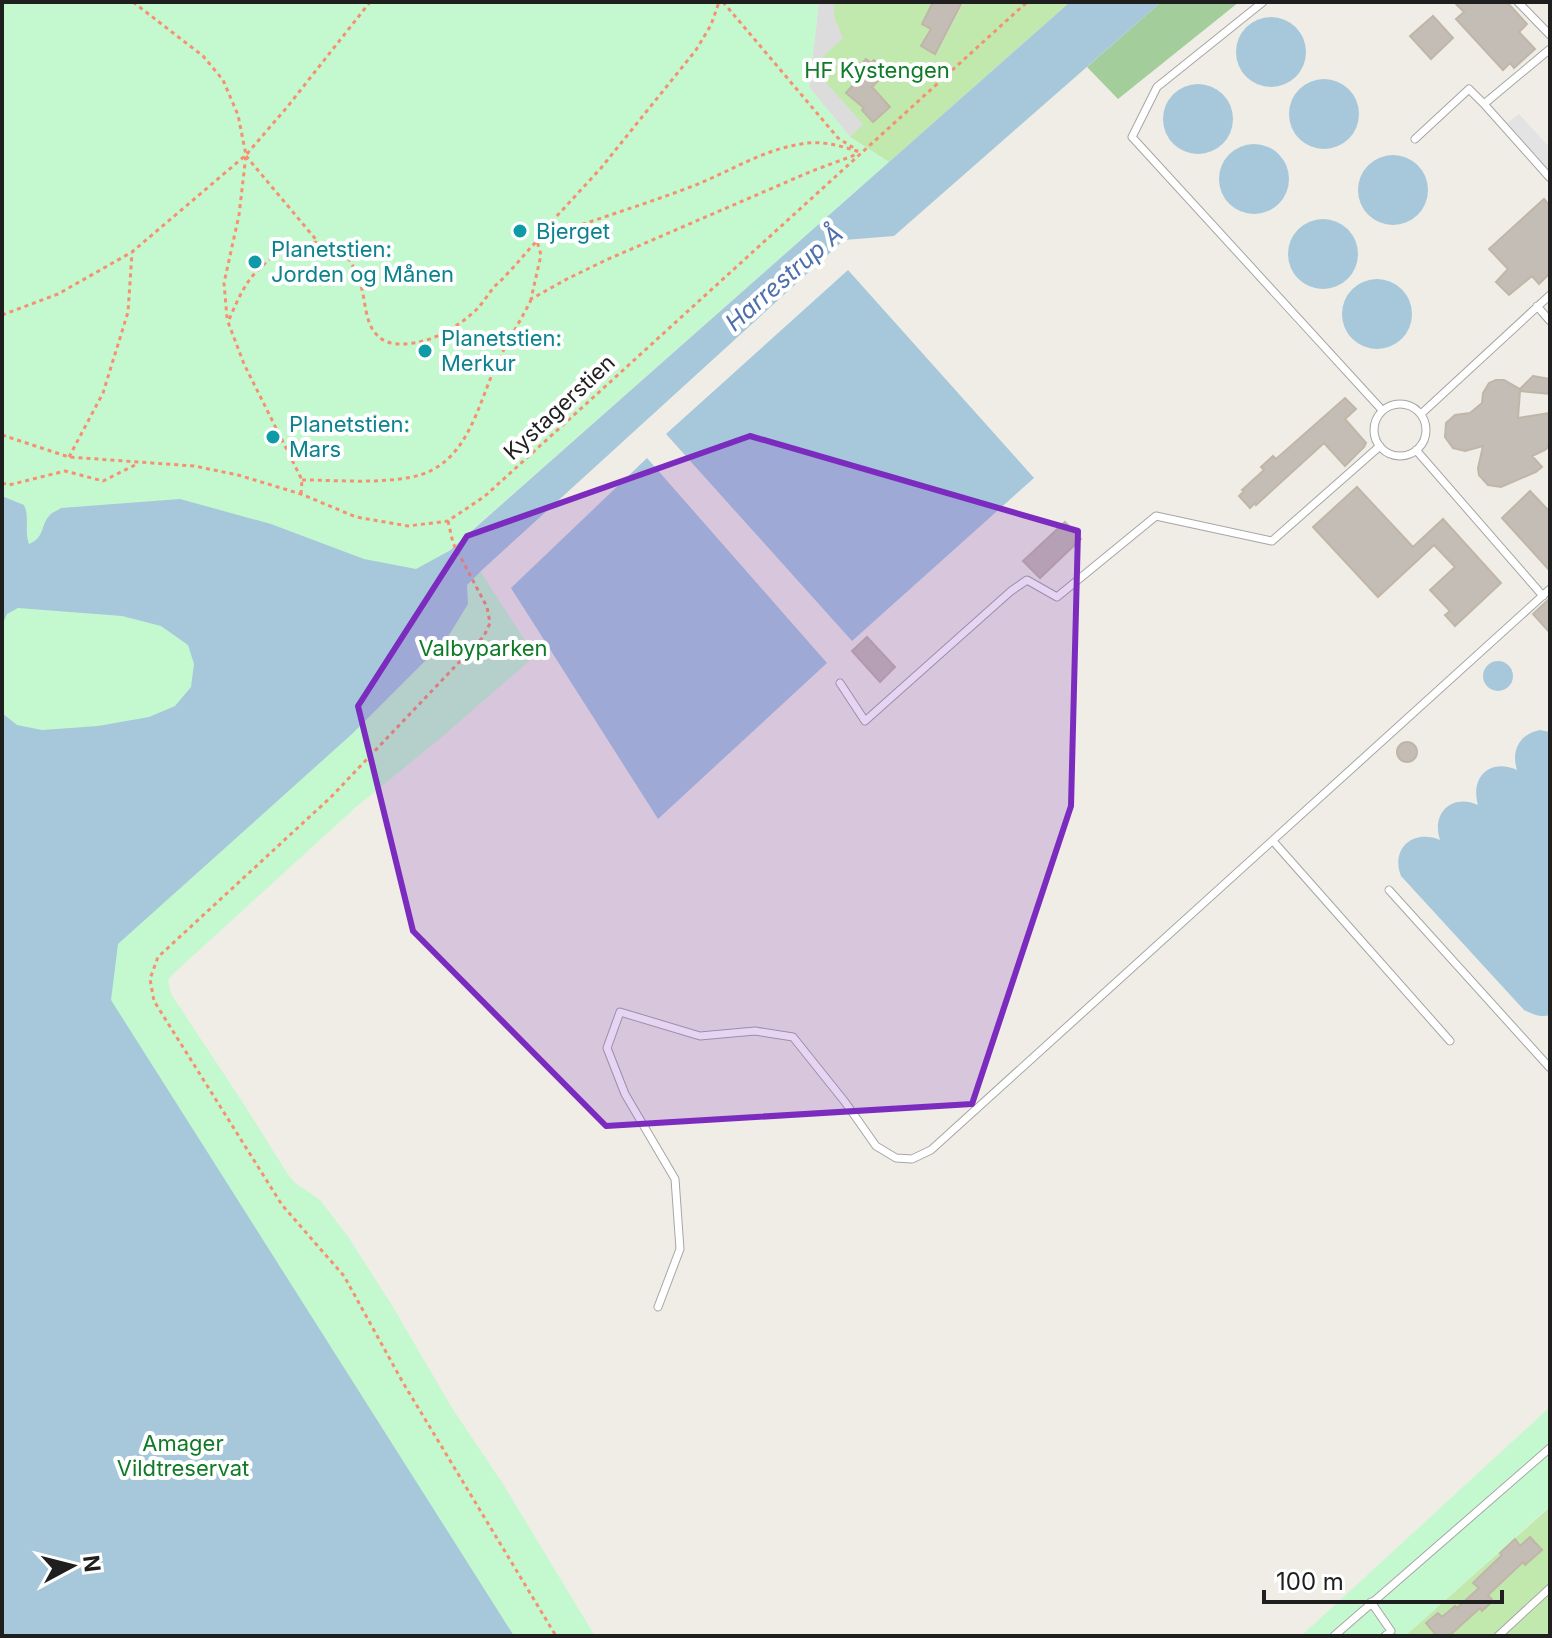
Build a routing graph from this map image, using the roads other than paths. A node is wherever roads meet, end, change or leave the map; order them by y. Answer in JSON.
{"nodes":[{"id":1,"x":1263,"y":2,"type":"edge"},
{"id":2,"x":1518,"y":2,"type":"edge"},
{"id":3,"x":1550,"y":35,"type":"edge"},
{"id":4,"x":1550,"y":49,"type":"edge"},
{"id":5,"x":1484,"y":104,"type":"junction"},
{"id":6,"x":1415,"y":139,"type":"dead end"},
{"id":7,"x":1550,"y":178,"type":"edge"},
{"id":8,"x":1550,"y":295,"type":"edge"},
{"id":9,"x":1537,"y":306,"type":"junction"},
{"id":10,"x":1550,"y":321,"type":"edge"},
{"id":11,"x":1382,"y":410,"type":"junction"},
{"id":12,"x":1421,"y":414,"type":"junction"},
{"id":13,"x":1380,"y":446,"type":"junction"},
{"id":14,"x":1416,"y":450,"type":"junction"},
{"id":15,"x":1547,"y":592,"type":"edge"},
{"id":16,"x":840,"y":683,"type":"dead end"},
{"id":17,"x":1273,"y":841,"type":"junction"},
{"id":18,"x":1389,"y":890,"type":"dead end"},
{"id":19,"x":1450,"y":1041,"type":"dead end"},
{"id":20,"x":1550,"y":1068,"type":"edge"},
{"id":21,"x":658,"y":1307,"type":"dead end"},
{"id":22,"x":1550,"y":1448,"type":"edge"},
{"id":23,"x":1550,"y":1588,"type":"edge"},
{"id":24,"x":1371,"y":1602,"type":"junction"},
{"id":25,"x":1390,"y":1634,"type":"edge"},
{"id":26,"x":1334,"y":1636,"type":"edge"},
{"id":27,"x":1498,"y":1636,"type":"edge"}],
"edges":[{"from":1,"to":11,"type":"lane"},
{"from":2,"to":3,"type":"lane"},
{"from":4,"to":5,"type":"lane"},
{"from":5,"to":6,"type":"lane"},
{"from":5,"to":7,"type":"lane"},
{"from":8,"to":9,"type":"lane"},
{"from":9,"to":10,"type":"lane"},
{"from":9,"to":12,"type":"lane"},
{"from":11,"to":12,"type":"lane"},
{"from":11,"to":13,"type":"lane"},
{"from":12,"to":14,"type":"lane"},
{"from":13,"to":14,"type":"lane"},
{"from":13,"to":16,"type":"lane"},
{"from":14,"to":15,"type":"lane"},
{"from":15,"to":17,"type":"lane"},
{"from":17,"to":19,"type":"lane"},
{"from":17,"to":21,"type":"lane"},
{"from":18,"to":20,"type":"lane"},
{"from":22,"to":24,"type":"lane"},
{"from":23,"to":27,"type":"lane"},
{"from":24,"to":25,"type":"lane"},
{"from":24,"to":26,"type":"lane"}]}
